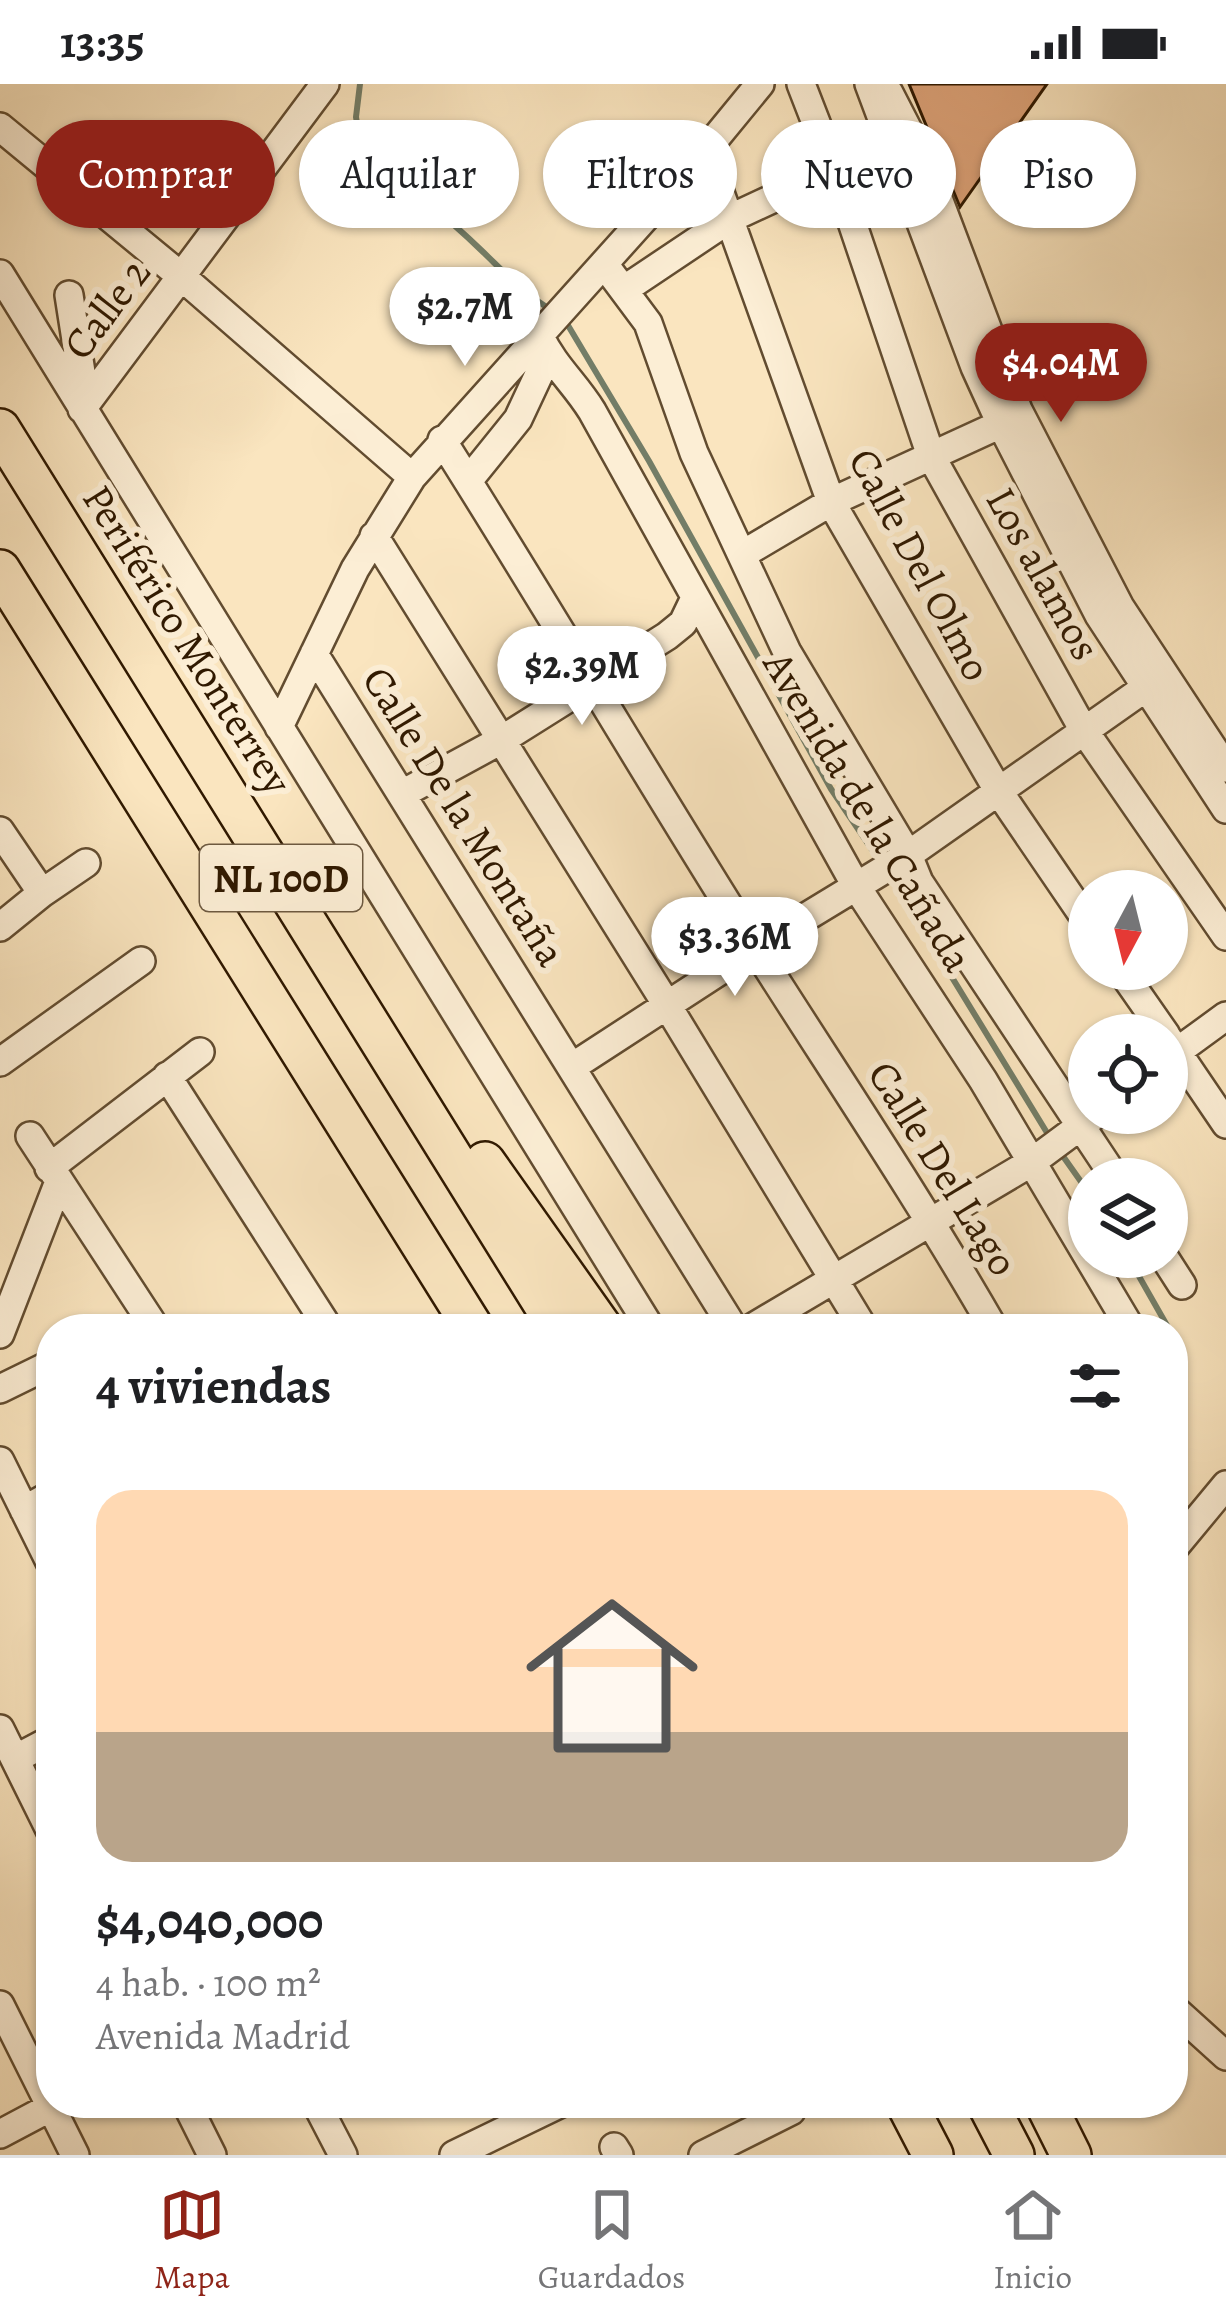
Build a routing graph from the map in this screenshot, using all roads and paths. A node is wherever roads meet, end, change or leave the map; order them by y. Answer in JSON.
{"nodes":[{"id":1,"x":326,"y":84,"type":"edge"},
{"id":2,"x":760,"y":84,"type":"edge"},
{"id":3,"x":801,"y":84,"type":"edge"},
{"id":4,"x":869,"y":84,"type":"edge"},
{"id":5,"x":887,"y":84,"type":"edge"},
{"id":6,"x":731,"y":120,"type":"edge"},
{"id":7,"x":815,"y":120,"type":"edge"},
{"id":8,"x":882,"y":120,"type":"edge"},
{"id":9,"x":0,"y":127,"type":"edge"},
{"id":10,"x":636,"y":228,"type":"edge"},
{"id":11,"x":715,"y":228,"type":"edge"},
{"id":12,"x":734,"y":228,"type":"edge"},
{"id":13,"x":854,"y":228,"type":"edge"},
{"id":14,"x":922,"y":228,"type":"edge"},
{"id":15,"x":604,"y":264,"type":"junction"},
{"id":16,"x":0,"y":274,"type":"edge"},
{"id":17,"x":182,"y":277,"type":"junction"},
{"id":18,"x":625,"y":289,"type":"junction"},
{"id":19,"x":69,"y":295,"type":"dead end"},
{"id":20,"x":544,"y":345,"type":"junction"},
{"id":21,"x":84,"y":406,"type":"junction"},
{"id":22,"x":1001,"y":424,"type":"junction"},
{"id":23,"x":0,"y":429,"type":"edge"},
{"id":24,"x":442,"y":440,"type":"junction"},
{"id":25,"x":931,"y":456,"type":"junction"},
{"id":26,"x":412,"y":477,"type":"junction"},
{"id":27,"x":468,"y":482,"type":"junction"},
{"id":28,"x":831,"y":502,"type":"junction"},
{"id":29,"x":374,"y":536,"type":"junction"},
{"id":30,"x":743,"y":554,"type":"junction"},
{"id":31,"x":0,"y":570,"type":"edge"},
{"id":32,"x":695,"y":598,"type":"junction"},
{"id":33,"x":314,"y":654,"type":"junction"},
{"id":34,"x":1154,"y":681,"type":"junction"},
{"id":35,"x":596,"y":683,"type":"junction"},
{"id":36,"x":279,"y":727,"type":"junction"},
{"id":37,"x":1083,"y":729,"type":"junction"},
{"id":38,"x":502,"y":740,"type":"junction"},
{"id":39,"x":1226,"y":768,"type":"edge"},
{"id":40,"x":999,"y":792,"type":"junction"},
{"id":41,"x":402,"y":794,"type":"junction"},
{"id":42,"x":1226,"y":809,"type":"edge"},
{"id":43,"x":0,"y":831,"type":"edge"},
{"id":44,"x":903,"y":858,"type":"junction"},
{"id":45,"x":86,"y":863,"type":"dead end"},
{"id":46,"x":860,"y":883,"type":"junction"},
{"id":47,"x":42,"y":893,"type":"junction"},
{"id":48,"x":1068,"y":893,"type":"edge"},
{"id":49,"x":0,"y":927,"type":"edge"},
{"id":50,"x":1226,"y":936,"type":"edge"},
{"id":51,"x":755,"y":948,"type":"junction"},
{"id":52,"x":141,"y":961,"type":"dead end"},
{"id":53,"x":667,"y":1005,"type":"junction"},
{"id":54,"x":1226,"y":1016,"type":"edge"},
{"id":55,"x":1188,"y":1036,"type":"edge"},
{"id":56,"x":385,"y":1044,"type":"junction"},
{"id":57,"x":200,"y":1052,"type":"dead end"},
{"id":58,"x":0,"y":1062,"type":"edge"},
{"id":59,"x":572,"y":1067,"type":"junction"},
{"id":60,"x":1188,"y":1072,"type":"edge"},
{"id":61,"x":167,"y":1076,"type":"junction"},
{"id":62,"x":1068,"y":1104,"type":"edge"},
{"id":63,"x":1226,"y":1124,"type":"edge"},
{"id":64,"x":1070,"y":1134,"type":"edge"},
{"id":65,"x":30,"y":1136,"type":"dead end"},
{"id":66,"x":1036,"y":1159,"type":"junction"},
{"id":67,"x":54,"y":1176,"type":"junction"},
{"id":68,"x":933,"y":1223,"type":"junction"},
{"id":69,"x":835,"y":1277,"type":"junction"},
{"id":70,"x":1178,"y":1278,"type":"edge"},
{"id":71,"x":1182,"y":1285,"type":"dead end"},
{"id":72,"x":147,"y":1314,"type":"edge"},
{"id":73,"x":319,"y":1314,"type":"edge"},
{"id":74,"x":465,"y":1314,"type":"edge"},
{"id":75,"x":550,"y":1314,"type":"edge"},
{"id":76,"x":593,"y":1314,"type":"edge"},
{"id":77,"x":642,"y":1314,"type":"edge"},
{"id":78,"x":725,"y":1314,"type":"edge"},
{"id":79,"x":775,"y":1314,"type":"edge"},
{"id":80,"x":856,"y":1314,"type":"edge"},
{"id":81,"x":985,"y":1314,"type":"edge"},
{"id":82,"x":1123,"y":1314,"type":"edge"},
{"id":83,"x":0,"y":1334,"type":"edge"},
{"id":84,"x":36,"y":1371,"type":"edge"},
{"id":85,"x":0,"y":1389,"type":"edge"},
{"id":86,"x":2,"y":1471,"type":"edge"},
{"id":87,"x":1226,"y":1485,"type":"edge"},
{"id":88,"x":15,"y":1510,"type":"edge"},
{"id":89,"x":1188,"y":1531,"type":"edge"},
{"id":90,"x":36,"y":1542,"type":"edge"},
{"id":91,"x":36,"y":1743,"type":"edge"},
{"id":92,"x":6,"y":1749,"type":"edge"},
{"id":93,"x":36,"y":1804,"type":"edge"},
{"id":94,"x":1,"y":2008,"type":"edge"},
{"id":95,"x":1188,"y":2022,"type":"edge"},
{"id":96,"x":1226,"y":2056,"type":"edge"},
{"id":97,"x":36,"y":2078,"type":"edge"},
{"id":98,"x":36,"y":2116,"type":"edge"},
{"id":99,"x":56,"y":2118,"type":"edge"},
{"id":100,"x":194,"y":2118,"type":"edge"},
{"id":101,"x":324,"y":2118,"type":"edge"},
{"id":102,"x":530,"y":2118,"type":"edge"},
{"id":103,"x":783,"y":2118,"type":"edge"},
{"id":104,"x":914,"y":2118,"type":"edge"},
{"id":105,"x":995,"y":2118,"type":"edge"},
{"id":106,"x":1052,"y":2118,"type":"edge"},
{"id":107,"x":1072,"y":2118,"type":"edge"},
{"id":108,"x":0,"y":2134,"type":"edge"},
{"id":109,"x":753,"y":2144,"type":"edge"},
{"id":110,"x":1068,"y":2149,"type":"edge"},
{"id":111,"x":75,"y":2155,"type":"edge"},
{"id":112,"x":212,"y":2155,"type":"edge"},
{"id":113,"x":343,"y":2155,"type":"edge"},
{"id":114,"x":454,"y":2155,"type":"edge"},
{"id":115,"x":703,"y":2155,"type":"edge"},
{"id":116,"x":933,"y":2155,"type":"edge"},
{"id":117,"x":1014,"y":2155,"type":"edge"}],
"edges":[{"from":1,"to":17,"type":"street","name":"Calle 2"},
{"from":2,"to":6,"type":"street"},
{"from":3,"to":7,"type":"street","name":"Los alamos"},
{"from":4,"to":8,"type":"street"},
{"from":5,"to":34,"type":"street"},
{"from":9,"to":17,"type":"street"},
{"from":10,"to":15,"type":"street"},
{"from":11,"to":18,"type":"street"},
{"from":12,"to":28,"type":"street","name":"Calle Del Olmo"},
{"from":13,"to":25,"type":"street","name":"Los alamos"},
{"from":14,"to":22,"type":"street"},
{"from":15,"to":18,"type":"street","name":"Avenida de la Cañada"},
{"from":15,"to":20,"type":"street"},
{"from":16,"to":21,"type":"street"},
{"from":17,"to":21,"type":"street","name":"Calle 2"},
{"from":17,"to":26,"type":"street"},
{"from":18,"to":30,"type":"street","name":"Avenida de la Cañada"},
{"from":19,"to":21,"type":"street"},
{"from":20,"to":24,"type":"street"},
{"from":20,"to":27,"type":"street"},
{"from":20,"to":32,"type":"street","name":"Avenida de la Cañada"},
{"from":21,"to":36,"type":"street"},
{"from":22,"to":25,"type":"street"},
{"from":22,"to":34,"type":"street"},
{"from":23,"to":56,"type":"highway","name":"Periférico Monterrey","number":"NL 100D"},
{"from":24,"to":26,"type":"street"},
{"from":24,"to":27,"type":"street","name":"Calle Del Lago"},
{"from":25,"to":28,"type":"street"},
{"from":25,"to":37,"type":"street","name":"Los alamos"},
{"from":26,"to":29,"type":"street"},
{"from":27,"to":35,"type":"street","name":"Calle Del Lago"},
{"from":28,"to":30,"type":"street"},
{"from":28,"to":40,"type":"street","name":"Calle Del Olmo"},
{"from":29,"to":33,"type":"street"},
{"from":29,"to":38,"type":"street"},
{"from":30,"to":44,"type":"street","name":"Avenida de la Cañada"},
{"from":31,"to":74,"type":"highway","number":"NL 100D"},
{"from":32,"to":35,"type":"street"},
{"from":32,"to":46,"type":"street","name":"Avenida de la Cañada"},
{"from":33,"to":36,"type":"street"},
{"from":33,"to":41,"type":"street","name":"Calle De la Montaña"},
{"from":34,"to":37,"type":"street"},
{"from":34,"to":39,"type":"street"},
{"from":34,"to":42,"type":"street"},
{"from":35,"to":38,"type":"street"},
{"from":35,"to":51,"type":"street","name":"Calle Del Lago"},
{"from":36,"to":77,"type":"street"},
{"from":37,"to":40,"type":"street"},
{"from":37,"to":50,"type":"street","name":"Los alamos"},
{"from":38,"to":41,"type":"street"},
{"from":38,"to":53,"type":"street"},
{"from":40,"to":44,"type":"street"},
{"from":40,"to":48,"type":"street","name":"Calle Del Olmo"},
{"from":41,"to":59,"type":"street","name":"Calle De la Montaña"},
{"from":43,"to":47,"type":"street"},
{"from":44,"to":46,"type":"street"},
{"from":44,"to":62,"type":"street","name":"Avenida de la Cañada"},
{"from":45,"to":47,"type":"street"},
{"from":46,"to":51,"type":"street"},
{"from":46,"to":66,"type":"street","name":"Avenida de la Cañada"},
{"from":47,"to":49,"type":"street"},
{"from":51,"to":53,"type":"street"},
{"from":51,"to":68,"type":"street","name":"Calle Del Lago"},
{"from":52,"to":58,"type":"street"},
{"from":53,"to":59,"type":"street"},
{"from":53,"to":69,"type":"street"},
{"from":54,"to":55,"type":"street"},
{"from":56,"to":75,"type":"highway","name":"Periférico Monterrey","number":"NL 100D"},
{"from":56,"to":76,"type":"highway"},
{"from":57,"to":61,"type":"street"},
{"from":59,"to":78,"type":"street","name":"Calle De la Montaña"},
{"from":60,"to":63,"type":"street"},
{"from":61,"to":67,"type":"street"},
{"from":61,"to":73,"type":"street"},
{"from":64,"to":66,"type":"street"},
{"from":65,"to":67,"type":"street"},
{"from":66,"to":68,"type":"street"},
{"from":66,"to":82,"type":"street","name":"Avenida de la Cañada"},
{"from":67,"to":72,"type":"street"},
{"from":67,"to":83,"type":"street"},
{"from":68,"to":69,"type":"street"},
{"from":68,"to":81,"type":"street","name":"Calle Del Lago"},
{"from":69,"to":79,"type":"street"},
{"from":69,"to":80,"type":"street"},
{"from":70,"to":71,"type":"street"},
{"from":84,"to":85,"type":"street"},
{"from":86,"to":88,"type":"street"},
{"from":87,"to":89,"type":"street"},
{"from":88,"to":90,"type":"street"},
{"from":91,"to":92,"type":"street"},
{"from":92,"to":93,"type":"street"},
{"from":94,"to":97,"type":"street"},
{"from":95,"to":96,"type":"street"},
{"from":98,"to":108,"type":"street"},
{"from":99,"to":111,"type":"street"},
{"from":100,"to":112,"type":"street"},
{"from":101,"to":113,"type":"street"},
{"from":102,"to":114,"type":"street"},
{"from":103,"to":109,"type":"street"},
{"from":104,"to":116,"type":"highway"},
{"from":105,"to":117,"type":"highway"},
{"from":106,"to":110,"type":"highway"},
{"from":107,"to":110,"type":"street"},
{"from":109,"to":115,"type":"street"}]}
